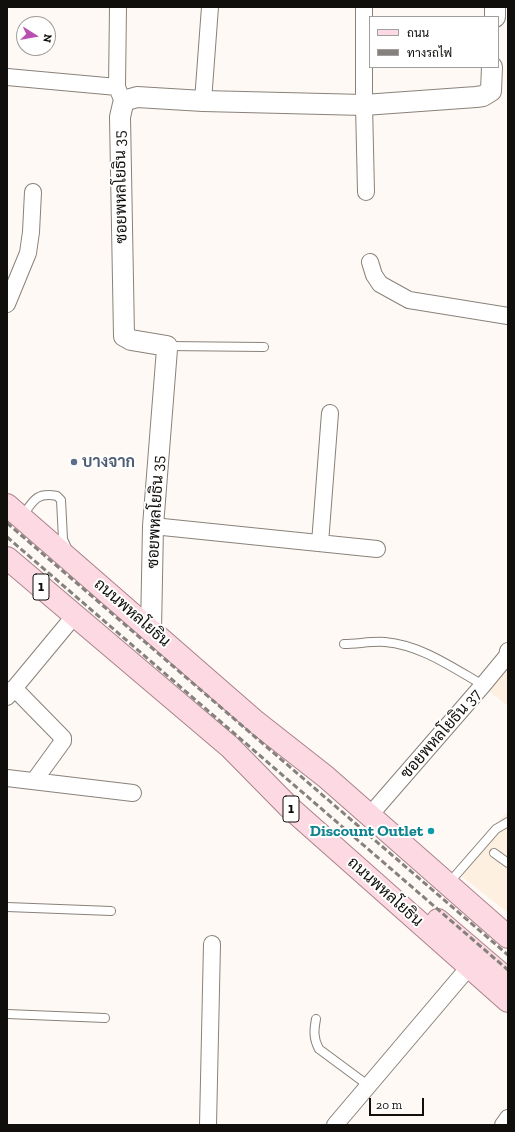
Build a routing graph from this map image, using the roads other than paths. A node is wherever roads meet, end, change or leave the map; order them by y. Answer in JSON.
{"nodes":[{"id":1,"x":118,"y":7,"type":"edge"},
{"id":2,"x":210,"y":7,"type":"edge"},
{"id":3,"x":364,"y":7,"type":"edge"},
{"id":4,"x":492,"y":68,"type":"edge"},
{"id":5,"x":7,"y":77,"type":"edge"},
{"id":6,"x":120,"y":95,"type":"junction"},
{"id":7,"x":203,"y":101,"type":"junction"},
{"id":8,"x":364,"y":105,"type":"junction"},
{"id":9,"x":33,"y":192,"type":"dead end"},
{"id":10,"x":366,"y":192,"type":"dead end"},
{"id":11,"x":370,"y":262,"type":"dead end"},
{"id":12,"x":7,"y":304,"type":"edge"},
{"id":13,"x":508,"y":316,"type":"edge"},
{"id":14,"x":167,"y":346,"type":"junction"},
{"id":15,"x":264,"y":347,"type":"dead end"},
{"id":16,"x":330,"y":413,"type":"dead end"},
{"id":17,"x":14,"y":512,"type":"edge"},
{"id":18,"x":153,"y":526,"type":"junction"},
{"id":19,"x":320,"y":543,"type":"junction"},
{"id":20,"x":377,"y":549,"type":"dead end"},
{"id":21,"x":7,"y":558,"type":"edge"},
{"id":22,"x":95,"y":581,"type":"junction"},
{"id":23,"x":75,"y":615,"type":"junction"},
{"id":24,"x":151,"y":630,"type":"junction"},
{"id":25,"x":344,"y":644,"type":"dead end"},
{"id":26,"x":508,"y":651,"type":"edge"},
{"id":27,"x":483,"y":685,"type":"junction"},
{"id":28,"x":10,"y":693,"type":"edge"},
{"id":29,"x":256,"y":722,"type":"junction"},
{"id":30,"x":230,"y":747,"type":"junction"},
{"id":31,"x":7,"y":778,"type":"edge"},
{"id":32,"x":34,"y":781,"type":"junction"},
{"id":33,"x":133,"y":793,"type":"dead end"},
{"id":34,"x":370,"y":815,"type":"junction"},
{"id":35,"x":508,"y":822,"type":"edge"},
{"id":36,"x":494,"y":852,"type":"dead end"},
{"id":37,"x":508,"y":863,"type":"edge"},
{"id":38,"x":447,"y":884,"type":"junction"},
{"id":39,"x":7,"y":907,"type":"edge"},
{"id":40,"x":111,"y":911,"type":"dead end"},
{"id":41,"x":508,"y":937,"type":"edge"},
{"id":42,"x":212,"y":944,"type":"dead end"},
{"id":43,"x":508,"y":955,"type":"edge"},
{"id":44,"x":469,"y":967,"type":"junction"},
{"id":45,"x":508,"y":980,"type":"edge"},
{"id":46,"x":508,"y":1001,"type":"edge"},
{"id":47,"x":7,"y":1014,"type":"edge"},
{"id":48,"x":105,"y":1018,"type":"dead end"},
{"id":49,"x":316,"y":1019,"type":"dead end"},
{"id":50,"x":368,"y":1086,"type":"junction"},
{"id":51,"x":508,"y":1118,"type":"edge"},
{"id":52,"x":208,"y":1125,"type":"edge"},
{"id":53,"x":335,"y":1125,"type":"edge"},
{"id":54,"x":503,"y":1125,"type":"edge"}],
"edges":[{"from":1,"to":6,"type":"street"},
{"from":2,"to":7,"type":"street"},
{"from":3,"to":8,"type":"street"},
{"from":4,"to":8,"type":"street"},
{"from":5,"to":6,"type":"street"},
{"from":6,"to":7,"type":"street"},
{"from":6,"to":14,"type":"street","name":"ซอยพหลโยธิน 35"},
{"from":7,"to":8,"type":"street"},
{"from":8,"to":10,"type":"street"},
{"from":9,"to":12,"type":"street"},
{"from":11,"to":13,"type":"street"},
{"from":14,"to":15,"type":"lane"},
{"from":14,"to":18,"type":"street","name":"ซอยพหลโยธิน 35"},
{"from":16,"to":19,"type":"street"},
{"from":17,"to":22,"type":"main road","name":"ถนนพหลโยธิน"},
{"from":17,"to":22,"type":"lane"},
{"from":18,"to":19,"type":"street"},
{"from":18,"to":24,"type":"street","name":"ซอยพหลโยธิน 35"},
{"from":19,"to":20,"type":"street"},
{"from":21,"to":23,"type":"main road","name":"ถนนพหลโยธิน","number":"1"},
{"from":22,"to":24,"type":"main road","name":"ถนนพหลโยธิน"},
{"from":23,"to":28,"type":"street"},
{"from":23,"to":30,"type":"main road","name":"ถนนพหลโยธิน","number":"1"},
{"from":24,"to":29,"type":"main road","name":"ถนนพหลโยธิน"},
{"from":25,"to":27,"type":"lane"},
{"from":26,"to":27,"type":"street","name":"ซอยพหลโยธิน 37"},
{"from":27,"to":34,"type":"street","name":"ซอยพหลโยธิน 37"},
{"from":28,"to":32,"type":"street"},
{"from":29,"to":34,"type":"main road","name":"ถนนพหลโยธิน"},
{"from":29,"to":43,"type":"main road","name":"ถนนพหลโยธิน"},
{"from":30,"to":44,"type":"main road","name":"ถนนพหลโยธิน","number":"1"},
{"from":30,"to":45,"type":"main road","name":"ถนนพหลโยธิน"},
{"from":31,"to":32,"type":"street"},
{"from":32,"to":33,"type":"street"},
{"from":34,"to":38,"type":"main road","name":"ถนนพหลโยธิน"},
{"from":35,"to":38,"type":"lane"},
{"from":36,"to":37,"type":"lane"},
{"from":38,"to":41,"type":"main road","name":"ถนนพหลโยธิน"},
{"from":39,"to":40,"type":"lane"},
{"from":42,"to":52,"type":"street"},
{"from":44,"to":46,"type":"main road","name":"ถนนพหลโยธิน","number":"1"},
{"from":44,"to":50,"type":"street"},
{"from":47,"to":48,"type":"lane"},
{"from":49,"to":50,"type":"lane"},
{"from":50,"to":53,"type":"street"},
{"from":51,"to":54,"type":"street"}]}
